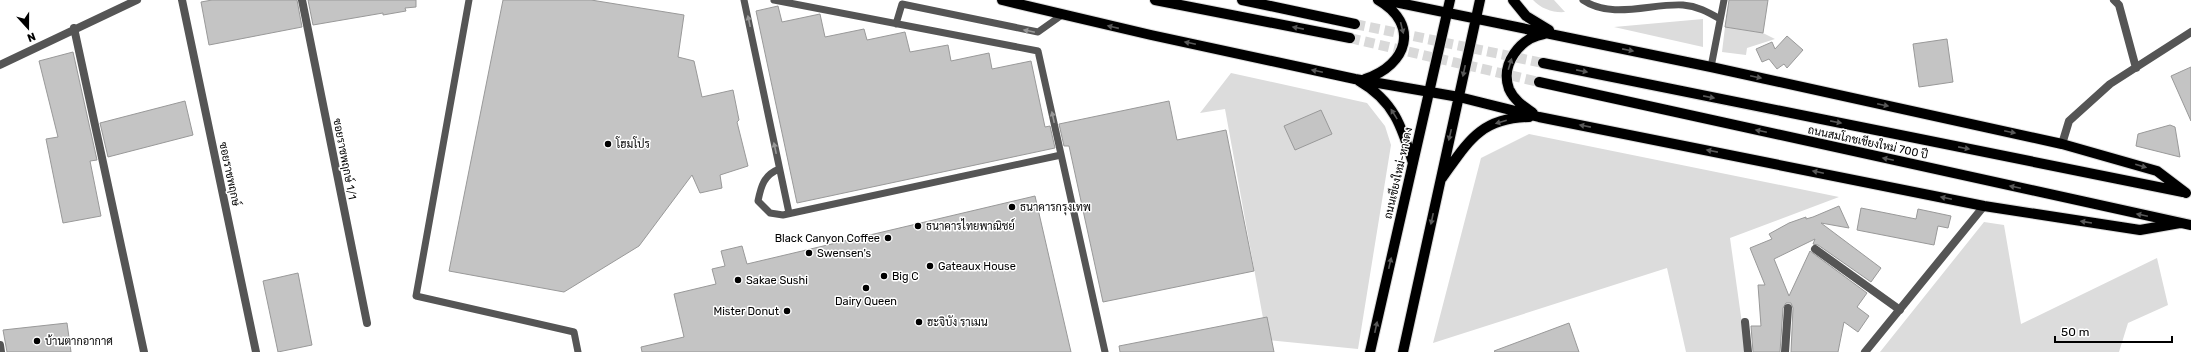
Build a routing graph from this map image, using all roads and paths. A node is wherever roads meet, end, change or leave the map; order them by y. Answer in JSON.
{"nodes":[{"id":1,"x":137,"y":0,"type":"edge"},
{"id":2,"x":182,"y":0,"type":"edge"},
{"id":3,"x":302,"y":0,"type":"edge"},
{"id":4,"x":469,"y":0,"type":"edge"},
{"id":5,"x":744,"y":0,"type":"edge"},
{"id":6,"x":774,"y":0,"type":"edge"},
{"id":7,"x":1002,"y":0,"type":"edge"},
{"id":8,"x":1155,"y":0,"type":"edge"},
{"id":9,"x":1242,"y":0,"type":"edge"},
{"id":10,"x":1378,"y":0,"type":"edge"},
{"id":11,"x":1385,"y":0,"type":"edge"},
{"id":12,"x":1450,"y":0,"type":"edge"},
{"id":13,"x":1480,"y":0,"type":"edge"},
{"id":14,"x":1513,"y":0,"type":"edge"},
{"id":15,"x":1583,"y":0,"type":"edge"},
{"id":16,"x":1724,"y":0,"type":"edge"},
{"id":17,"x":2114,"y":0,"type":"edge"},
{"id":18,"x":1448,"y":14,"type":"junction"},
{"id":19,"x":1062,"y":15,"type":"junction"},
{"id":20,"x":1720,"y":18,"type":"junction"},
{"id":21,"x":1476,"y":20,"type":"junction"},
{"id":22,"x":896,"y":24,"type":"junction"},
{"id":23,"x":1355,"y":24,"type":"tunnel mouth"},
{"id":24,"x":74,"y":28,"type":"junction"},
{"id":25,"x":2191,"y":32,"type":"edge"},
{"id":26,"x":1548,"y":34,"type":"junction"},
{"id":27,"x":1563,"y":37,"type":"junction"},
{"id":28,"x":1350,"y":38,"type":"tunnel mouth"},
{"id":29,"x":1544,"y":63,"type":"tunnel mouth"},
{"id":30,"x":0,"y":65,"type":"edge"},
{"id":31,"x":1711,"y":67,"type":"junction"},
{"id":32,"x":2136,"y":68,"type":"junction"},
{"id":33,"x":1359,"y":79,"type":"junction"},
{"id":34,"x":1539,"y":82,"type":"tunnel mouth"},
{"id":35,"x":1430,"y":91,"type":"junction"},
{"id":36,"x":1459,"y":96,"type":"junction"},
{"id":37,"x":1539,"y":117,"type":"junction"},
{"id":38,"x":2062,"y":144,"type":"junction"},
{"id":39,"x":1061,"y":155,"type":"junction"},
{"id":40,"x":1413,"y":163,"type":"junction"},
{"id":41,"x":779,"y":169,"type":"junction"},
{"id":42,"x":1440,"y":181,"type":"junction"},
{"id":43,"x":2189,"y":193,"type":"edge"},
{"id":44,"x":1984,"y":206,"type":"junction"},
{"id":45,"x":789,"y":213,"type":"junction"},
{"id":46,"x":2180,"y":223,"type":"junction"},
{"id":47,"x":2191,"y":225,"type":"edge"},
{"id":48,"x":1814,"y":249,"type":"dead end"},
{"id":49,"x":1788,"y":308,"type":"dead end"},
{"id":50,"x":1900,"y":310,"type":"junction"},
{"id":51,"x":1745,"y":322,"type":"dead end"},
{"id":52,"x":367,"y":323,"type":"dead end"},
{"id":53,"x":0,"y":345,"type":"edge"},
{"id":54,"x":1,"y":352,"type":"edge"},
{"id":55,"x":144,"y":352,"type":"edge"},
{"id":56,"x":256,"y":352,"type":"edge"},
{"id":57,"x":578,"y":352,"type":"edge"},
{"id":58,"x":1105,"y":352,"type":"edge"},
{"id":59,"x":1370,"y":352,"type":"edge"},
{"id":60,"x":1403,"y":352,"type":"edge"},
{"id":61,"x":1748,"y":352,"type":"edge"},
{"id":62,"x":1785,"y":352,"type":"edge"},
{"id":63,"x":1865,"y":352,"type":"edge"}],
"edges":[{"from":1,"to":24,"type":"street"},
{"from":2,"to":56,"type":"street","name":"ซอยราชพฤกษ์"},
{"from":3,"to":52,"type":"street","name":"ซอยราชพฤกษ์ 1/1"},
{"from":4,"to":57,"type":"lane"},
{"from":41,"to":5,"type":"lane","one_way":true},
{"from":6,"to":22,"type":"lane"},
{"from":7,"to":19,"type":"main road"},
{"from":28,"to":8,"type":"main road","one_way":true},
{"from":9,"to":23,"type":"main road"},
{"from":10,"to":33,"type":"main road","one_way":true},
{"from":11,"to":18,"type":"main road"},
{"from":12,"to":18,"type":"main road","name":"ถนนเชียงใหม่-หางดง"},
{"from":13,"to":21,"type":"main road"},
{"from":14,"to":27,"type":"main road"},
{"from":15,"to":20,"type":"lane"},
{"from":16,"to":20,"type":"lane"},
{"from":17,"to":32,"type":"street"},
{"from":18,"to":21,"type":"main road"},
{"from":18,"to":35,"type":"main road","name":"ถนนเชียงใหม่-หางดง"},
{"from":19,"to":22,"type":"lane","one_way":true},
{"from":33,"to":19,"type":"main road","one_way":true},
{"from":20,"to":31,"type":"lane"},
{"from":21,"to":26,"type":"main road"},
{"from":21,"to":36,"type":"main road","one_way":true},
{"from":39,"to":22,"type":"lane","one_way":true},
{"from":24,"to":30,"type":"street"},
{"from":24,"to":55,"type":"street"},
{"from":25,"to":32,"type":"street"},
{"from":26,"to":27,"type":"main road"},
{"from":37,"to":26,"type":"main road","one_way":true},
{"from":27,"to":31,"type":"main road","one_way":true},
{"from":29,"to":43,"type":"main road","name":"ถนนสมโภชเชียงใหม่ 700 ปี","one_way":true},
{"from":31,"to":38,"type":"main road","one_way":true},
{"from":32,"to":38,"type":"street"},
{"from":33,"to":35,"type":"main road"},
{"from":40,"to":33,"type":"main road","one_way":true},
{"from":46,"to":34,"type":"main road","name":"ถนนสมโภชเชียงใหม่ 700 ปี","one_way":true},
{"from":35,"to":36,"type":"main road"},
{"from":35,"to":40,"type":"main road","name":"ถนนเชียงใหม่-หางดง"},
{"from":36,"to":37,"type":"main road"},
{"from":36,"to":42,"type":"main road","one_way":true},
{"from":37,"to":42,"type":"main road","one_way":true},
{"from":44,"to":37,"type":"main road","one_way":true},
{"from":38,"to":43,"type":"main road","one_way":true},
{"from":39,"to":45,"type":"lane"},
{"from":39,"to":58,"type":"lane"},
{"from":59,"to":40,"type":"main road","name":"ถนนเชียงใหม่-หางดง","one_way":true},
{"from":41,"to":45,"type":"lane"},
{"from":41,"to":45,"type":"lane"},
{"from":42,"to":60,"type":"main road","one_way":true},
{"from":46,"to":44,"type":"main road","one_way":true},
{"from":44,"to":50,"type":"street"},
{"from":46,"to":47,"type":"main road","name":"ถนนสมโภชเชียงใหม่ 700 ปี"},
{"from":48,"to":50,"type":"street"},
{"from":49,"to":62,"type":"street"},
{"from":50,"to":63,"type":"street"},
{"from":51,"to":61,"type":"street"},
{"from":53,"to":54,"type":"street"}]}
